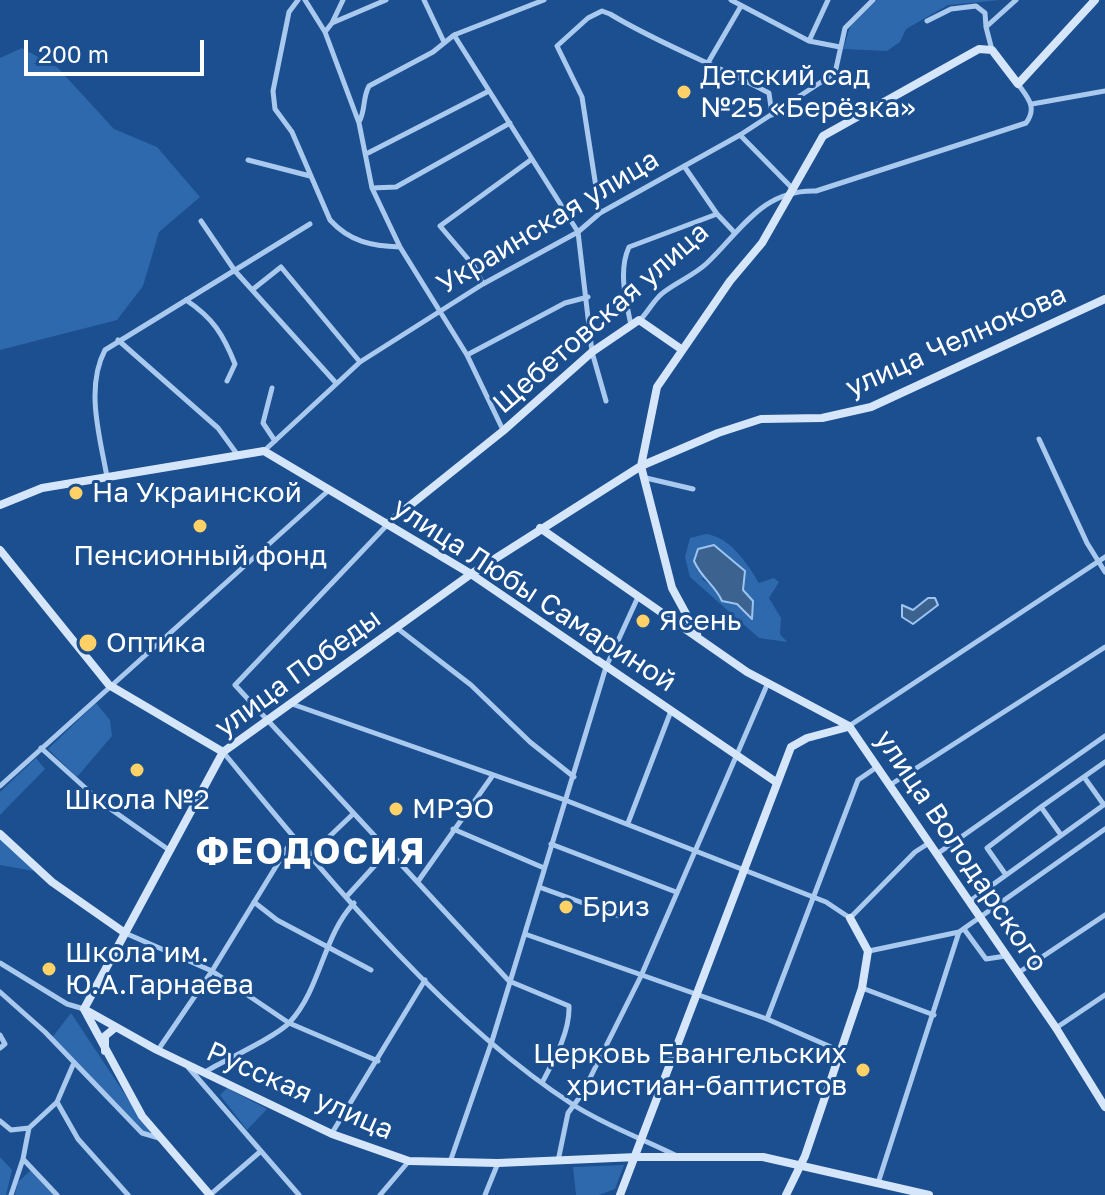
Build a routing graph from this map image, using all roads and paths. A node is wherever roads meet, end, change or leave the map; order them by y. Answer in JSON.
{"nodes":[{"id":1,"x":298,"y":0,"type":"edge"},
{"id":2,"x":305,"y":0,"type":"edge"},
{"id":3,"x":343,"y":0,"type":"edge"},
{"id":4,"x":386,"y":0,"type":"edge"},
{"id":5,"x":424,"y":0,"type":"edge"},
{"id":6,"x":544,"y":0,"type":"edge"},
{"id":7,"x":731,"y":0,"type":"edge"},
{"id":8,"x":828,"y":0,"type":"edge"},
{"id":9,"x":873,"y":0,"type":"edge"},
{"id":10,"x":1016,"y":0,"type":"edge"},
{"id":11,"x":1095,"y":0,"type":"edge"},
{"id":12,"x":741,"y":6,"type":"junction"},
{"id":13,"x":927,"y":21,"type":"dead end"},
{"id":14,"x":332,"y":23,"type":"junction"},
{"id":15,"x":986,"y":27,"type":"junction"},
{"id":16,"x":325,"y":32,"type":"junction"},
{"id":17,"x":454,"y":35,"type":"junction"},
{"id":18,"x":809,"y":41,"type":"junction"},
{"id":19,"x":444,"y":42,"type":"junction"},
{"id":20,"x":840,"y":47,"type":"junction"},
{"id":21,"x":992,"y":50,"type":"junction"},
{"id":22,"x":709,"y":61,"type":"junction"},
{"id":23,"x":1018,"y":84,"type":"junction"},
{"id":24,"x":489,"y":91,"type":"junction"},
{"id":25,"x":1105,"y":91,"type":"edge"},
{"id":26,"x":1032,"y":104,"type":"junction"},
{"id":27,"x":772,"y":116,"type":"junction"},
{"id":28,"x":359,"y":123,"type":"junction"},
{"id":29,"x":510,"y":123,"type":"junction"},
{"id":30,"x":740,"y":135,"type":"junction"},
{"id":31,"x":368,"y":153,"type":"junction"},
{"id":32,"x":532,"y":159,"type":"junction"},
{"id":33,"x":248,"y":160,"type":"dead end"},
{"id":34,"x":684,"y":166,"type":"junction"},
{"id":35,"x":311,"y":176,"type":"junction"},
{"id":36,"x":372,"y":188,"type":"junction"},
{"id":37,"x":793,"y":190,"type":"junction"},
{"id":38,"x":600,"y":213,"type":"junction"},
{"id":39,"x":717,"y":214,"type":"junction"},
{"id":40,"x":201,"y":221,"type":"dead end"},
{"id":41,"x":310,"y":224,"type":"dead end"},
{"id":42,"x":578,"y":232,"type":"junction"},
{"id":43,"x":734,"y":232,"type":"junction"},
{"id":44,"x":400,"y":247,"type":"junction"},
{"id":45,"x":235,"y":271,"type":"junction"},
{"id":46,"x":483,"y":284,"type":"junction"},
{"id":47,"x":252,"y":290,"type":"junction"},
{"id":48,"x":588,"y":297,"type":"junction"},
{"id":49,"x":1105,"y":299,"type":"edge"},
{"id":50,"x":186,"y":300,"type":"junction"},
{"id":51,"x":443,"y":312,"type":"junction"},
{"id":52,"x":635,"y":323,"type":"junction"},
{"id":53,"x":118,"y":340,"type":"junction"},
{"id":54,"x":681,"y":349,"type":"junction"},
{"id":55,"x":592,"y":352,"type":"junction"},
{"id":56,"x":467,"y":355,"type":"junction"},
{"id":57,"x":360,"y":362,"type":"junction"},
{"id":58,"x":227,"y":381,"type":"dead end"},
{"id":59,"x":336,"y":383,"type":"junction"},
{"id":60,"x":272,"y":388,"type":"dead end"},
{"id":61,"x":606,"y":401,"type":"dead end"},
{"id":62,"x":503,"y":431,"type":"junction"},
{"id":63,"x":1039,"y":439,"type":"dead end"},
{"id":64,"x":275,"y":441,"type":"junction"},
{"id":65,"x":264,"y":451,"type":"junction"},
{"id":66,"x":237,"y":454,"type":"junction"},
{"id":67,"x":641,"y":466,"type":"junction"},
{"id":68,"x":107,"y":477,"type":"junction"},
{"id":69,"x":646,"y":478,"type":"junction"},
{"id":70,"x":693,"y":489,"type":"dead end"},
{"id":71,"x":329,"y":490,"type":"junction"},
{"id":72,"x":0,"y":505,"type":"edge"},
{"id":73,"x":388,"y":523,"type":"junction"},
{"id":74,"x":540,"y":528,"type":"junction"},
{"id":75,"x":0,"y":550,"type":"edge"},
{"id":76,"x":1103,"y":559,"type":"edge"},
{"id":77,"x":1105,"y":572,"type":"edge"},
{"id":78,"x":471,"y":574,"type":"junction"},
{"id":79,"x":638,"y":597,"type":"junction"},
{"id":80,"x":397,"y":628,"type":"junction"},
{"id":81,"x":700,"y":638,"type":"junction"},
{"id":82,"x":1105,"y":647,"type":"edge"},
{"id":83,"x":606,"y":667,"type":"junction"},
{"id":84,"x":109,"y":685,"type":"junction"},
{"id":85,"x":767,"y":685,"type":"junction"},
{"id":86,"x":291,"y":703,"type":"junction"},
{"id":87,"x":671,"y":711,"type":"junction"},
{"id":88,"x":267,"y":720,"type":"junction"},
{"id":89,"x":849,"y":726,"type":"junction"},
{"id":90,"x":1105,"y":736,"type":"edge"},
{"id":91,"x":41,"y":748,"type":"junction"},
{"id":92,"x":223,"y":752,"type":"junction"},
{"id":93,"x":733,"y":755,"type":"junction"},
{"id":94,"x":1105,"y":762,"type":"edge"},
{"id":95,"x":877,"y":767,"type":"junction"},
{"id":96,"x":493,"y":775,"type":"junction"},
{"id":97,"x":574,"y":777,"type":"junction"},
{"id":98,"x":1084,"y":777,"type":"junction"},
{"id":99,"x":776,"y":782,"type":"junction"},
{"id":100,"x":889,"y":785,"type":"junction"},
{"id":101,"x":0,"y":786,"type":"edge"},
{"id":102,"x":565,"y":800,"type":"junction"},
{"id":103,"x":1104,"y":804,"type":"edge"},
{"id":104,"x":1041,"y":807,"type":"junction"},
{"id":105,"x":353,"y":814,"type":"junction"},
{"id":106,"x":628,"y":823,"type":"junction"},
{"id":107,"x":453,"y":829,"type":"junction"},
{"id":108,"x":1105,"y":829,"type":"edge"},
{"id":109,"x":0,"y":834,"type":"edge"},
{"id":110,"x":1061,"y":835,"type":"junction"},
{"id":111,"x":294,"y":837,"type":"junction"},
{"id":112,"x":929,"y":843,"type":"junction"},
{"id":113,"x":551,"y":844,"type":"junction"},
{"id":114,"x":170,"y":850,"type":"junction"},
{"id":115,"x":388,"y":851,"type":"junction"},
{"id":116,"x":693,"y":852,"type":"junction"},
{"id":117,"x":937,"y":854,"type":"junction"},
{"id":118,"x":310,"y":855,"type":"junction"},
{"id":119,"x":544,"y":868,"type":"junction"},
{"id":120,"x":744,"y":869,"type":"junction"},
{"id":121,"x":1006,"y":875,"type":"junction"},
{"id":122,"x":419,"y":880,"type":"junction"},
{"id":123,"x":539,"y":887,"type":"junction"},
{"id":124,"x":676,"y":892,"type":"junction"},
{"id":125,"x":348,"y":895,"type":"junction"},
{"id":126,"x":814,"y":899,"type":"junction"},
{"id":127,"x":969,"y":901,"type":"junction"},
{"id":128,"x":254,"y":902,"type":"junction"},
{"id":129,"x":354,"y":903,"type":"junction"},
{"id":130,"x":1105,"y":915,"type":"edge"},
{"id":131,"x":619,"y":916,"type":"dead end"},
{"id":132,"x":980,"y":917,"type":"junction"},
{"id":133,"x":850,"y":918,"type":"junction"},
{"id":134,"x":962,"y":930,"type":"junction"},
{"id":135,"x":127,"y":931,"type":"junction"},
{"id":136,"x":525,"y":934,"type":"junction"},
{"id":137,"x":329,"y":946,"type":"junction"},
{"id":138,"x":868,"y":951,"type":"junction"},
{"id":139,"x":1006,"y":956,"type":"junction"},
{"id":140,"x":0,"y":963,"type":"edge"},
{"id":141,"x":371,"y":970,"type":"dead end"},
{"id":142,"x":212,"y":971,"type":"junction"},
{"id":143,"x":1018,"y":973,"type":"junction"},
{"id":144,"x":641,"y":976,"type":"junction"},
{"id":145,"x":425,"y":980,"type":"junction"},
{"id":146,"x":509,"y":981,"type":"junction"},
{"id":147,"x":862,"y":988,"type":"junction"},
{"id":148,"x":0,"y":992,"type":"edge"},
{"id":149,"x":695,"y":993,"type":"junction"},
{"id":150,"x":1105,"y":995,"type":"edge"},
{"id":151,"x":84,"y":1009,"type":"junction"},
{"id":152,"x":934,"y":1015,"type":"junction"},
{"id":153,"x":767,"y":1019,"type":"junction"},
{"id":154,"x":101,"y":1020,"type":"junction"},
{"id":155,"x":289,"y":1023,"type":"junction"},
{"id":156,"x":116,"y":1027,"type":"junction"},
{"id":157,"x":1056,"y":1028,"type":"junction"},
{"id":158,"x":0,"y":1035,"type":"edge"},
{"id":159,"x":492,"y":1041,"type":"junction"},
{"id":160,"x":0,"y":1048,"type":"edge"},
{"id":161,"x":157,"y":1050,"type":"junction"},
{"id":162,"x":840,"y":1051,"type":"junction"},
{"id":163,"x":105,"y":1052,"type":"junction"},
{"id":164,"x":378,"y":1061,"type":"junction"},
{"id":165,"x":184,"y":1063,"type":"junction"},
{"id":166,"x":73,"y":1064,"type":"junction"},
{"id":167,"x":205,"y":1072,"type":"junction"},
{"id":168,"x":542,"y":1083,"type":"junction"},
{"id":169,"x":57,"y":1102,"type":"junction"},
{"id":170,"x":574,"y":1105,"type":"junction"},
{"id":171,"x":1105,"y":1107,"type":"edge"},
{"id":172,"x":0,"y":1121,"type":"edge"},
{"id":173,"x":29,"y":1128,"type":"junction"},
{"id":174,"x":332,"y":1134,"type":"junction"},
{"id":175,"x":159,"y":1138,"type":"junction"},
{"id":176,"x":640,"y":1138,"type":"junction"},
{"id":177,"x":261,"y":1151,"type":"junction"},
{"id":178,"x":676,"y":1156,"type":"junction"},
{"id":179,"x":637,"y":1157,"type":"junction"},
{"id":180,"x":23,"y":1159,"type":"junction"},
{"id":181,"x":409,"y":1161,"type":"junction"},
{"id":182,"x":558,"y":1161,"type":"junction"},
{"id":183,"x":450,"y":1162,"type":"junction"},
{"id":184,"x":498,"y":1163,"type":"junction"},
{"id":185,"x":799,"y":1167,"type":"junction"},
{"id":186,"x":878,"y":1183,"type":"junction"},
{"id":187,"x":11,"y":1195,"type":"edge"},
{"id":188,"x":57,"y":1195,"type":"edge"},
{"id":189,"x":128,"y":1195,"type":"edge"},
{"id":190,"x":210,"y":1195,"type":"edge"},
{"id":191,"x":299,"y":1195,"type":"edge"},
{"id":192,"x":380,"y":1195,"type":"edge"},
{"id":193,"x":485,"y":1195,"type":"edge"},
{"id":194,"x":619,"y":1195,"type":"edge"},
{"id":195,"x":786,"y":1195,"type":"edge"},
{"id":196,"x":929,"y":1195,"type":"edge"}],
"edges":[{"from":1,"to":35,"type":"street"},
{"from":2,"to":16,"type":"street"},
{"from":3,"to":14,"type":"street"},
{"from":4,"to":14,"type":"street"},
{"from":5,"to":19,"type":"street"},
{"from":6,"to":17,"type":"street"},
{"from":7,"to":12,"type":"street"},
{"from":8,"to":18,"type":"street"},
{"from":9,"to":20,"type":"street","name":"Украинская улица"},
{"from":10,"to":15,"type":"street"},
{"from":11,"to":23,"type":"main road"},
{"from":12,"to":18,"type":"street"},
{"from":12,"to":22,"type":"street"},
{"from":13,"to":15,"type":"street"},
{"from":14,"to":16,"type":"street"},
{"from":15,"to":21,"type":"street"},
{"from":16,"to":28,"type":"street"},
{"from":17,"to":19,"type":"street"},
{"from":17,"to":24,"type":"street"},
{"from":18,"to":20,"type":"street"},
{"from":19,"to":28,"type":"street"},
{"from":20,"to":27,"type":"street","name":"Украинская улица"},
{"from":21,"to":23,"type":"main road"},
{"from":21,"to":37,"type":"main road"},
{"from":22,"to":27,"type":"street"},
{"from":22,"to":38,"type":"street"},
{"from":23,"to":26,"type":"street"},
{"from":24,"to":29,"type":"street"},
{"from":24,"to":31,"type":"street"},
{"from":25,"to":26,"type":"street"},
{"from":26,"to":37,"type":"street","name":"Щебетовская улица"},
{"from":27,"to":30,"type":"street","name":"Украинская улица"},
{"from":28,"to":31,"type":"street"},
{"from":29,"to":32,"type":"street"},
{"from":29,"to":36,"type":"street"},
{"from":30,"to":34,"type":"street","name":"Украинская улица"},
{"from":30,"to":37,"type":"street"},
{"from":31,"to":36,"type":"street"},
{"from":32,"to":42,"type":"street"},
{"from":32,"to":46,"type":"street"},
{"from":33,"to":35,"type":"street"},
{"from":34,"to":38,"type":"street","name":"Украинская улица"},
{"from":34,"to":39,"type":"street"},
{"from":35,"to":44,"type":"street"},
{"from":36,"to":44,"type":"street"},
{"from":37,"to":43,"type":"street","name":"Щебетовская улица"},
{"from":37,"to":54,"type":"main road"},
{"from":38,"to":42,"type":"street","name":"Украинская улица"},
{"from":39,"to":43,"type":"street"},
{"from":39,"to":52,"type":"street"},
{"from":40,"to":45,"type":"street"},
{"from":41,"to":45,"type":"street"},
{"from":42,"to":46,"type":"street","name":"Украинская улица"},
{"from":42,"to":48,"type":"street"},
{"from":43,"to":52,"type":"street","name":"Щебетовская улица"},
{"from":44,"to":51,"type":"street"},
{"from":45,"to":47,"type":"street"},
{"from":45,"to":50,"type":"street"},
{"from":46,"to":51,"type":"street","name":"Украинская улица"},
{"from":47,"to":57,"type":"street"},
{"from":47,"to":59,"type":"street"},
{"from":48,"to":55,"type":"street"},
{"from":48,"to":56,"type":"street"},
{"from":49,"to":67,"type":"main road","name":"улица Челнокова"},
{"from":50,"to":53,"type":"street"},
{"from":50,"to":58,"type":"street"},
{"from":51,"to":56,"type":"street"},
{"from":51,"to":57,"type":"street","name":"Украинская улица"},
{"from":52,"to":54,"type":"main road"},
{"from":52,"to":55,"type":"main road","name":"Щебетовская улица"},
{"from":53,"to":66,"type":"street"},
{"from":53,"to":68,"type":"street"},
{"from":54,"to":67,"type":"main road"},
{"from":55,"to":61,"type":"street"},
{"from":55,"to":62,"type":"main road","name":"Щебетовская улица"},
{"from":56,"to":62,"type":"street"},
{"from":57,"to":59,"type":"street","name":"Украинская улица"},
{"from":59,"to":64,"type":"street","name":"Украинская улица"},
{"from":60,"to":64,"type":"street"},
{"from":62,"to":73,"type":"main road","name":"Щебетовская улица"},
{"from":63,"to":76,"type":"street"},
{"from":64,"to":65,"type":"street","name":"Украинская улица"},
{"from":65,"to":66,"type":"main road"},
{"from":65,"to":71,"type":"main road","name":"улица Любы Самариной"},
{"from":66,"to":68,"type":"main road"},
{"from":67,"to":69,"type":"main road","name":"улица Володарского"},
{"from":67,"to":74,"type":"main road","name":"улица Победы"},
{"from":68,"to":72,"type":"main road"},
{"from":69,"to":70,"type":"street"},
{"from":69,"to":81,"type":"main road","name":"улица Володарского"},
{"from":71,"to":73,"type":"main road","name":"улица Любы Самариной"},
{"from":71,"to":84,"type":"street"},
{"from":73,"to":78,"type":"main road","name":"улица Любы Самариной"},
{"from":73,"to":88,"type":"street","name":"Щебетовская улица"},
{"from":74,"to":78,"type":"main road","name":"улица Победы"},
{"from":74,"to":79,"type":"main road","name":"улица Володарского"},
{"from":75,"to":84,"type":"main road"},
{"from":76,"to":77,"type":"street"},
{"from":76,"to":89,"type":"street"},
{"from":78,"to":80,"type":"main road","name":"улица Победы"},
{"from":78,"to":83,"type":"main road","name":"улица Любы Самариной"},
{"from":79,"to":81,"type":"main road","name":"улица Володарского"},
{"from":79,"to":83,"type":"street"},
{"from":80,"to":86,"type":"main road","name":"улица Победы"},
{"from":80,"to":97,"type":"street"},
{"from":81,"to":85,"type":"main road","name":"улица Володарского"},
{"from":82,"to":100,"type":"street"},
{"from":83,"to":87,"type":"main road","name":"улица Любы Самариной"},
{"from":83,"to":97,"type":"street"},
{"from":84,"to":91,"type":"street"},
{"from":84,"to":92,"type":"main road"},
{"from":85,"to":89,"type":"main road","name":"улица Володарского"},
{"from":85,"to":93,"type":"street"},
{"from":86,"to":88,"type":"main road","name":"улица Победы"},
{"from":86,"to":96,"type":"street"},
{"from":87,"to":93,"type":"main road","name":"улица Любы Самариной"},
{"from":87,"to":106,"type":"street"},
{"from":88,"to":92,"type":"main road","name":"улица Победы"},
{"from":88,"to":105,"type":"street"},
{"from":89,"to":95,"type":"main road","name":"улица Володарского"},
{"from":89,"to":99,"type":"main road"},
{"from":90,"to":117,"type":"street"},
{"from":91,"to":101,"type":"street"},
{"from":91,"to":114,"type":"street"},
{"from":92,"to":111,"type":"street"},
{"from":92,"to":114,"type":"main road","name":"улица Победы"},
{"from":93,"to":99,"type":"main road","name":"улица Любы Самариной"},
{"from":93,"to":116,"type":"street"},
{"from":94,"to":98,"type":"street"},
{"from":95,"to":100,"type":"main road","name":"улица Володарского"},
{"from":95,"to":126,"type":"street"},
{"from":96,"to":102,"type":"street"},
{"from":96,"to":107,"type":"street"},
{"from":97,"to":102,"type":"street"},
{"from":98,"to":103,"type":"street"},
{"from":98,"to":104,"type":"street"},
{"from":99,"to":120,"type":"main road"},
{"from":100,"to":112,"type":"main road","name":"улица Володарского"},
{"from":102,"to":106,"type":"street"},
{"from":102,"to":113,"type":"street"},
{"from":103,"to":110,"type":"street"},
{"from":104,"to":110,"type":"street"},
{"from":104,"to":121,"type":"street"},
{"from":105,"to":115,"type":"street"},
{"from":105,"to":118,"type":"street"},
{"from":106,"to":116,"type":"street"},
{"from":107,"to":119,"type":"street"},
{"from":107,"to":122,"type":"street"},
{"from":108,"to":132,"type":"street"},
{"from":109,"to":135,"type":"main road"},
{"from":110,"to":121,"type":"street"},
{"from":111,"to":118,"type":"street"},
{"from":111,"to":128,"type":"street"},
{"from":112,"to":117,"type":"main road","name":"улица Володарского"},
{"from":112,"to":133,"type":"street"},
{"from":113,"to":119,"type":"street"},
{"from":113,"to":124,"type":"street"},
{"from":114,"to":135,"type":"main road","name":"улица Победы"},
{"from":115,"to":122,"type":"street"},
{"from":115,"to":125,"type":"street"},
{"from":116,"to":120,"type":"street"},
{"from":116,"to":124,"type":"street"},
{"from":117,"to":127,"type":"main road","name":"улица Володарского"},
{"from":118,"to":125,"type":"street"},
{"from":119,"to":123,"type":"street"},
{"from":120,"to":126,"type":"street"},
{"from":120,"to":149,"type":"main road"},
{"from":121,"to":127,"type":"street"},
{"from":122,"to":146,"type":"street"},
{"from":123,"to":131,"type":"street"},
{"from":123,"to":136,"type":"street"},
{"from":124,"to":144,"type":"street"},
{"from":125,"to":129,"type":"street"},
{"from":126,"to":133,"type":"street"},
{"from":126,"to":153,"type":"street"},
{"from":127,"to":132,"type":"main road","name":"улица Володарского"},
{"from":128,"to":137,"type":"street"},
{"from":128,"to":142,"type":"street"},
{"from":129,"to":137,"type":"street"},
{"from":129,"to":145,"type":"street"},
{"from":130,"to":143,"type":"street"},
{"from":132,"to":134,"type":"street"},
{"from":132,"to":139,"type":"main road","name":"улица Володарского"},
{"from":133,"to":138,"type":"main road"},
{"from":134,"to":138,"type":"street"},
{"from":134,"to":139,"type":"street"},
{"from":134,"to":152,"type":"street"},
{"from":135,"to":142,"type":"street"},
{"from":135,"to":151,"type":"main road","name":"улица Победы"},
{"from":136,"to":144,"type":"street"},
{"from":136,"to":146,"type":"street"},
{"from":137,"to":141,"type":"street"},
{"from":137,"to":155,"type":"street"},
{"from":138,"to":147,"type":"main road"},
{"from":139,"to":143,"type":"main road","name":"улица Володарского"},
{"from":140,"to":151,"type":"street","name":"Русская улица"},
{"from":142,"to":155,"type":"street"},
{"from":142,"to":161,"type":"street"},
{"from":143,"to":157,"type":"main road","name":"улица Володарского"},
{"from":144,"to":149,"type":"street"},
{"from":144,"to":170,"type":"street"},
{"from":145,"to":159,"type":"street"},
{"from":145,"to":164,"type":"street"},
{"from":146,"to":159,"type":"street"},
{"from":146,"to":168,"type":"street"},
{"from":147,"to":152,"type":"street"},
{"from":147,"to":162,"type":"main road"},
{"from":148,"to":166,"type":"street"},
{"from":149,"to":153,"type":"street"},
{"from":149,"to":176,"type":"main road"},
{"from":150,"to":157,"type":"street"},
{"from":151,"to":154,"type":"main road","name":"Русская улица"},
{"from":151,"to":163,"type":"main road"},
{"from":152,"to":186,"type":"street"},
{"from":153,"to":162,"type":"street"},
{"from":154,"to":156,"type":"main road","name":"Русская улица"},
{"from":154,"to":163,"type":"main road"},
{"from":155,"to":164,"type":"street"},
{"from":155,"to":167,"type":"street"},
{"from":156,"to":161,"type":"main road","name":"Русская улица"},
{"from":156,"to":163,"type":"main road"},
{"from":157,"to":171,"type":"main road","name":"улица Володарского"},
{"from":158,"to":160,"type":"street"},
{"from":159,"to":168,"type":"street"},
{"from":159,"to":183,"type":"street"},
{"from":161,"to":165,"type":"main road","name":"Русская улица"},
{"from":162,"to":185,"type":"main road"},
{"from":163,"to":175,"type":"main road"},
{"from":164,"to":174,"type":"street"},
{"from":165,"to":167,"type":"main road","name":"Русская улица"},
{"from":165,"to":177,"type":"street"},
{"from":166,"to":169,"type":"street"},
{"from":166,"to":175,"type":"street"},
{"from":167,"to":174,"type":"main road","name":"Русская улица"},
{"from":168,"to":170,"type":"street"},
{"from":169,"to":173,"type":"street"},
{"from":169,"to":189,"type":"street"},
{"from":170,"to":176,"type":"street"},
{"from":170,"to":182,"type":"street"},
{"from":172,"to":173,"type":"street"},
{"from":173,"to":180,"type":"street"},
{"from":174,"to":181,"type":"main road","name":"Русская улица"},
{"from":175,"to":190,"type":"main road"},
{"from":176,"to":178,"type":"street"},
{"from":176,"to":179,"type":"main road"},
{"from":177,"to":190,"type":"street"},
{"from":177,"to":191,"type":"street"},
{"from":178,"to":179,"type":"main road","name":"Русская улица"},
{"from":178,"to":185,"type":"main road","name":"Русская улица"},
{"from":179,"to":182,"type":"main road","name":"Русская улица"},
{"from":179,"to":194,"type":"main road"},
{"from":180,"to":187,"type":"street"},
{"from":180,"to":188,"type":"street"},
{"from":181,"to":183,"type":"main road","name":"Русская улица"},
{"from":181,"to":192,"type":"street"},
{"from":182,"to":184,"type":"main road","name":"Русская улица"},
{"from":183,"to":184,"type":"main road","name":"Русская улица"},
{"from":184,"to":193,"type":"street"},
{"from":185,"to":186,"type":"main road","name":"Русская улица"},
{"from":185,"to":195,"type":"main road"},
{"from":186,"to":196,"type":"main road","name":"Русская улица"}]}
